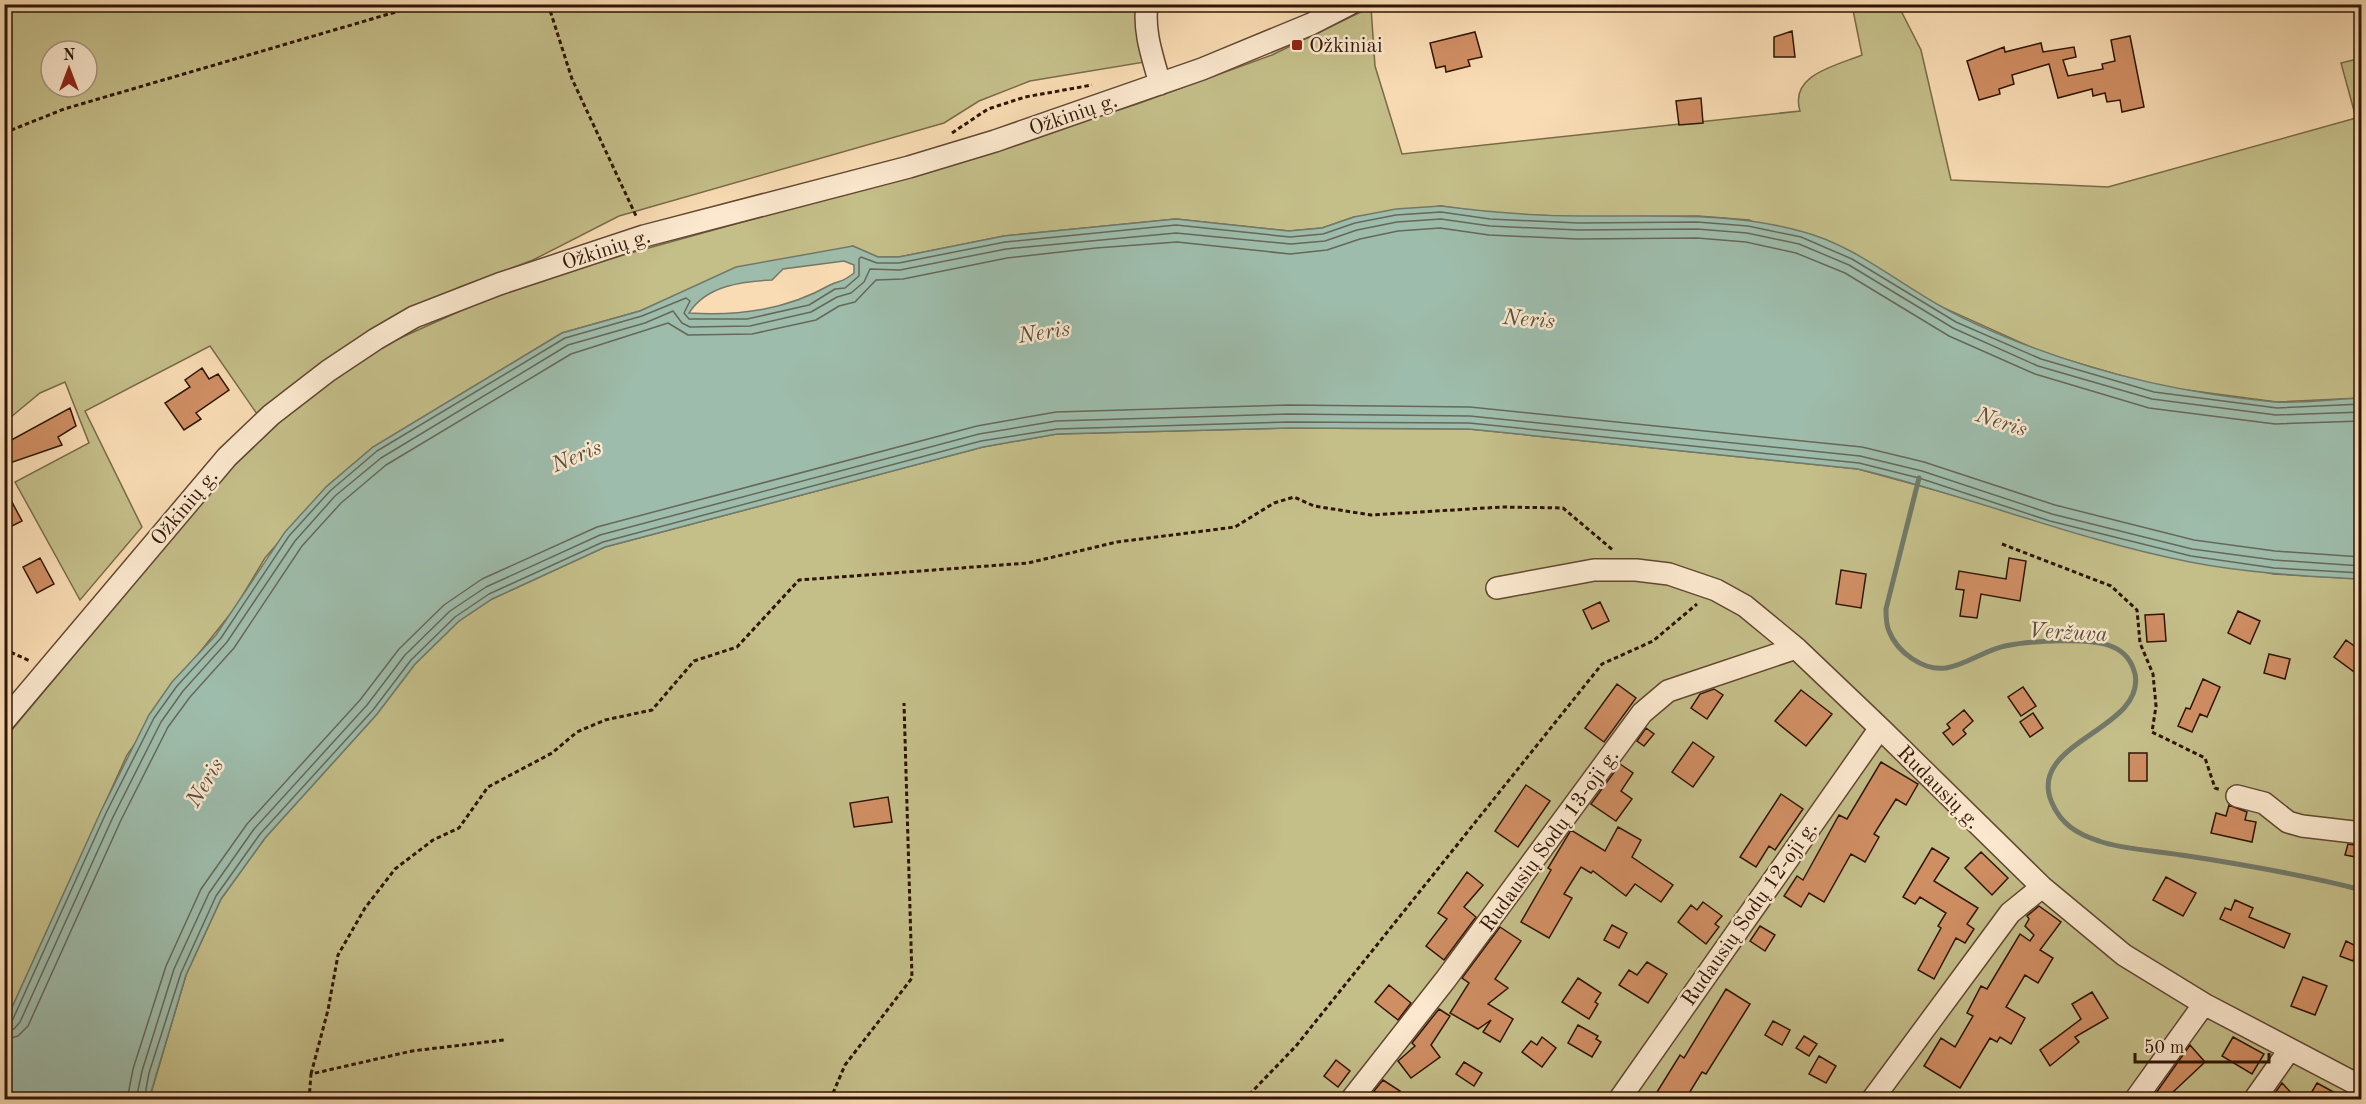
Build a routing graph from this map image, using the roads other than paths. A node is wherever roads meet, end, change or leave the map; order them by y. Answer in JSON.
{"nodes":[{"id":1,"x":1147,"y":4,"type":"edge"},
{"id":2,"x":1350,"y":4,"type":"edge"},
{"id":3,"x":1160,"y":84,"type":"junction"},
{"id":4,"x":1497,"y":588,"type":"dead end"},
{"id":5,"x":1796,"y":648,"type":"junction"},
{"id":6,"x":4,"y":722,"type":"edge"},
{"id":7,"x":1880,"y":728,"type":"junction"},
{"id":8,"x":2237,"y":796,"type":"road end"},
{"id":9,"x":2361,"y":833,"type":"edge"},
{"id":10,"x":2042,"y":887,"type":"junction"},
{"id":11,"x":2204,"y":1004,"type":"junction"},
{"id":12,"x":2290,"y":1049,"type":"junction"},
{"id":13,"x":2361,"y":1087,"type":"edge"},
{"id":14,"x":1351,"y":1100,"type":"edge"},
{"id":15,"x":1619,"y":1100,"type":"edge"},
{"id":16,"x":1872,"y":1100,"type":"edge"},
{"id":17,"x":2135,"y":1100,"type":"edge"},
{"id":18,"x":2254,"y":1100,"type":"edge"}],
"edges":[{"from":1,"to":3,"type":"street"},
{"from":2,"to":3,"type":"street","name":"Ožkinių g."},
{"from":3,"to":6,"type":"street","name":"Ožkinių g."},
{"from":4,"to":5,"type":"street","name":"Rudausių g."},
{"from":5,"to":7,"type":"street","name":"Rudausių g."},
{"from":5,"to":14,"type":"street","name":"Rudausių Sodų 13-oji g."},
{"from":7,"to":10,"type":"street","name":"Rudausių g."},
{"from":7,"to":15,"type":"street","name":"Rudausių Sodų 12-oji g."},
{"from":8,"to":9,"type":"street"},
{"from":10,"to":11,"type":"street","name":"Rudausių g."},
{"from":10,"to":16,"type":"street"},
{"from":11,"to":12,"type":"street","name":"Rudausių g."},
{"from":11,"to":17,"type":"street"},
{"from":12,"to":13,"type":"street","name":"Rudausių g."},
{"from":12,"to":18,"type":"street"}]}
